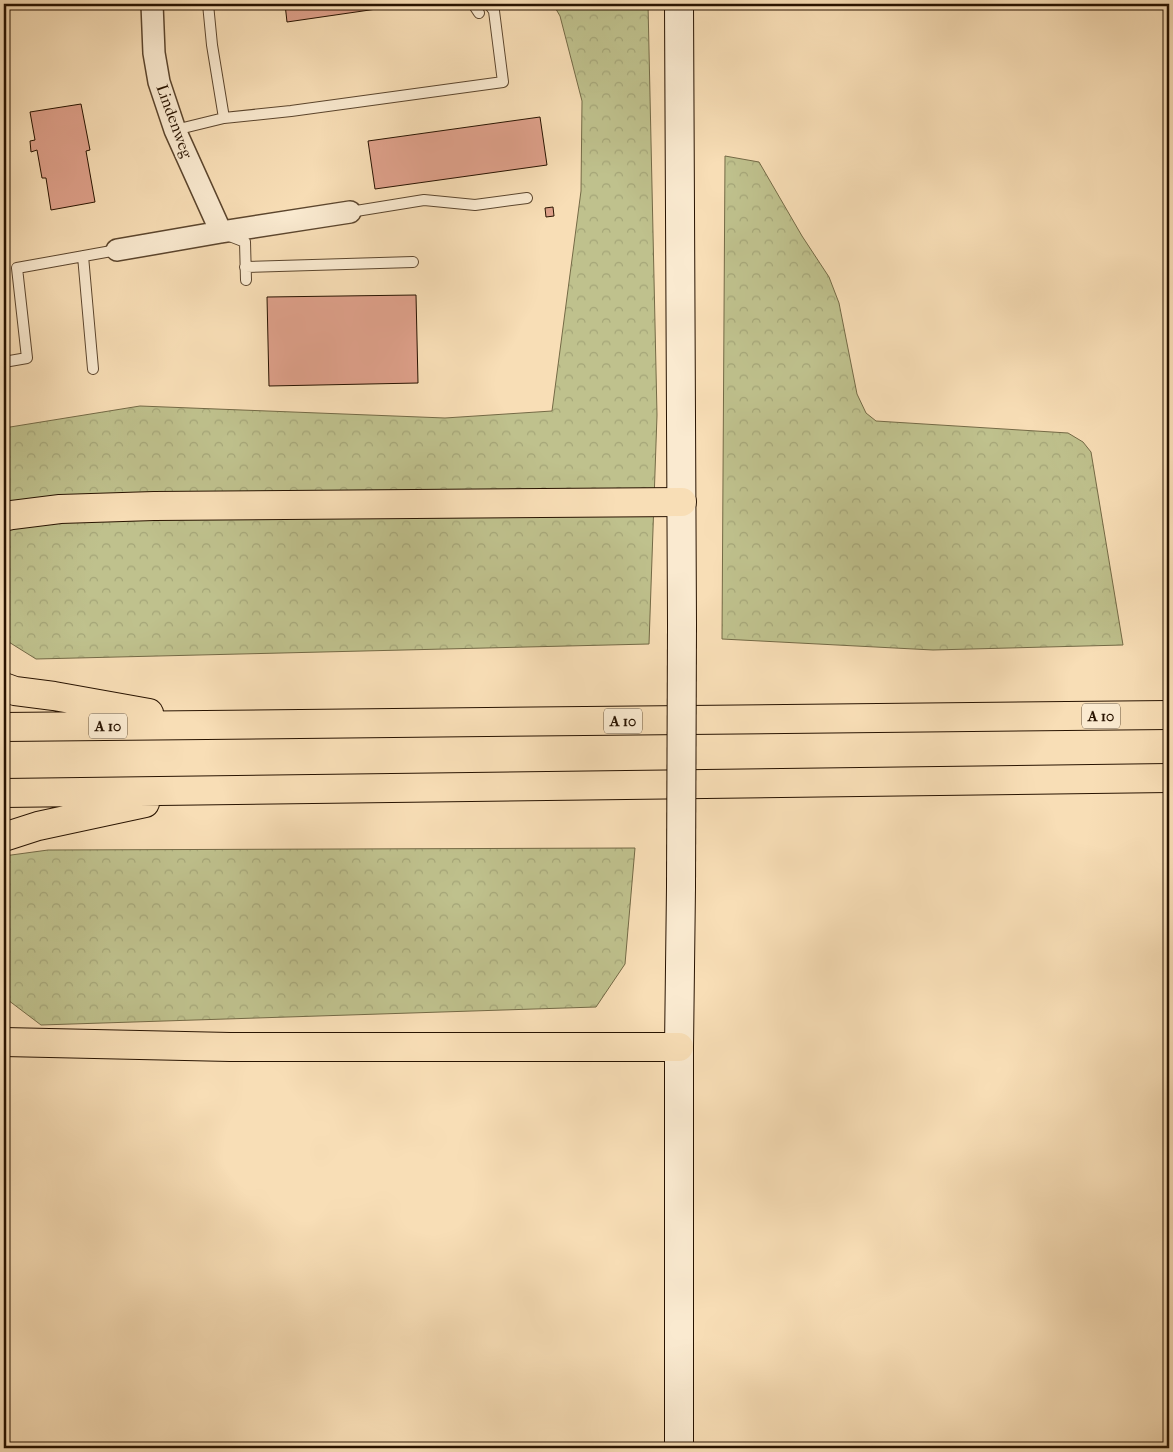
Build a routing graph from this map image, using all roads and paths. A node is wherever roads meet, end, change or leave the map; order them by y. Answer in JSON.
{"nodes":[{"id":1,"x":152,"y":4,"type":"edge"},
{"id":2,"x":208,"y":4,"type":"edge"},
{"id":3,"x":473,"y":4,"type":"edge"},
{"id":4,"x":489,"y":4,"type":"edge"},
{"id":5,"x":679,"y":4,"type":"edge"},
{"id":6,"x":479,"y":13,"type":"dead end"},
{"id":7,"x":224,"y":118,"type":"junction"},
{"id":8,"x":176,"y":130,"type":"junction"},
{"id":9,"x":528,"y":198,"type":"dead end"},
{"id":10,"x":350,"y":212,"type":"joint"},
{"id":11,"x":221,"y":232,"type":"junction"},
{"id":12,"x":117,"y":250,"type":"joint"},
{"id":13,"x":83,"y":256,"type":"junction"},
{"id":14,"x":413,"y":262,"type":"dead end"},
{"id":15,"x":245,"y":267,"type":"junction"},
{"id":16,"x":246,"y":280,"type":"dead end"},
{"id":17,"x":4,"y":362,"type":"edge"},
{"id":18,"x":93,"y":369,"type":"dead end"},
{"id":19,"x":682,"y":502,"type":"junction"},
{"id":20,"x":4,"y":517,"type":"edge"},
{"id":21,"x":4,"y":687,"type":"edge"},
{"id":22,"x":1169,"y":715,"type":"edge"},
{"id":23,"x":212,"y":725,"type":"junction"},
{"id":24,"x":4,"y":727,"type":"edge"},
{"id":25,"x":1169,"y":778,"type":"edge"},
{"id":26,"x":204,"y":791,"type":"junction"},
{"id":27,"x":4,"y":793,"type":"edge"},
{"id":28,"x":4,"y":838,"type":"edge"},
{"id":29,"x":6,"y":1041,"type":"edge"},
{"id":30,"x":679,"y":1047,"type":"junction"},
{"id":31,"x":679,"y":1448,"type":"edge"}],
"edges":[{"from":1,"to":8,"type":"street","name":"Lindenweg"},
{"from":2,"to":7,"type":"lane"},
{"from":3,"to":6,"type":"lane"},
{"from":4,"to":7,"type":"lane"},
{"from":5,"to":19,"type":"street"},
{"from":7,"to":8,"type":"lane"},
{"from":8,"to":11,"type":"street","name":"Lindenweg"},
{"from":9,"to":10,"type":"lane"},
{"from":10,"to":11,"type":"street"},
{"from":11,"to":12,"type":"street"},
{"from":11,"to":15,"type":"lane"},
{"from":12,"to":13,"type":"lane"},
{"from":13,"to":17,"type":"lane"},
{"from":13,"to":18,"type":"lane"},
{"from":14,"to":15,"type":"lane"},
{"from":15,"to":16,"type":"lane"},
{"from":19,"to":20,"type":"highway"},
{"from":19,"to":30,"type":"street","bridge":true},
{"from":21,"to":23,"type":"highway"},
{"from":22,"to":23,"type":"highway","number":"A 10"},
{"from":23,"to":24,"type":"highway","number":"A 10"},
{"from":25,"to":26,"type":"highway"},
{"from":26,"to":27,"type":"highway"},
{"from":26,"to":28,"type":"highway"},
{"from":29,"to":30,"type":"highway"},
{"from":30,"to":31,"type":"street"}]}
